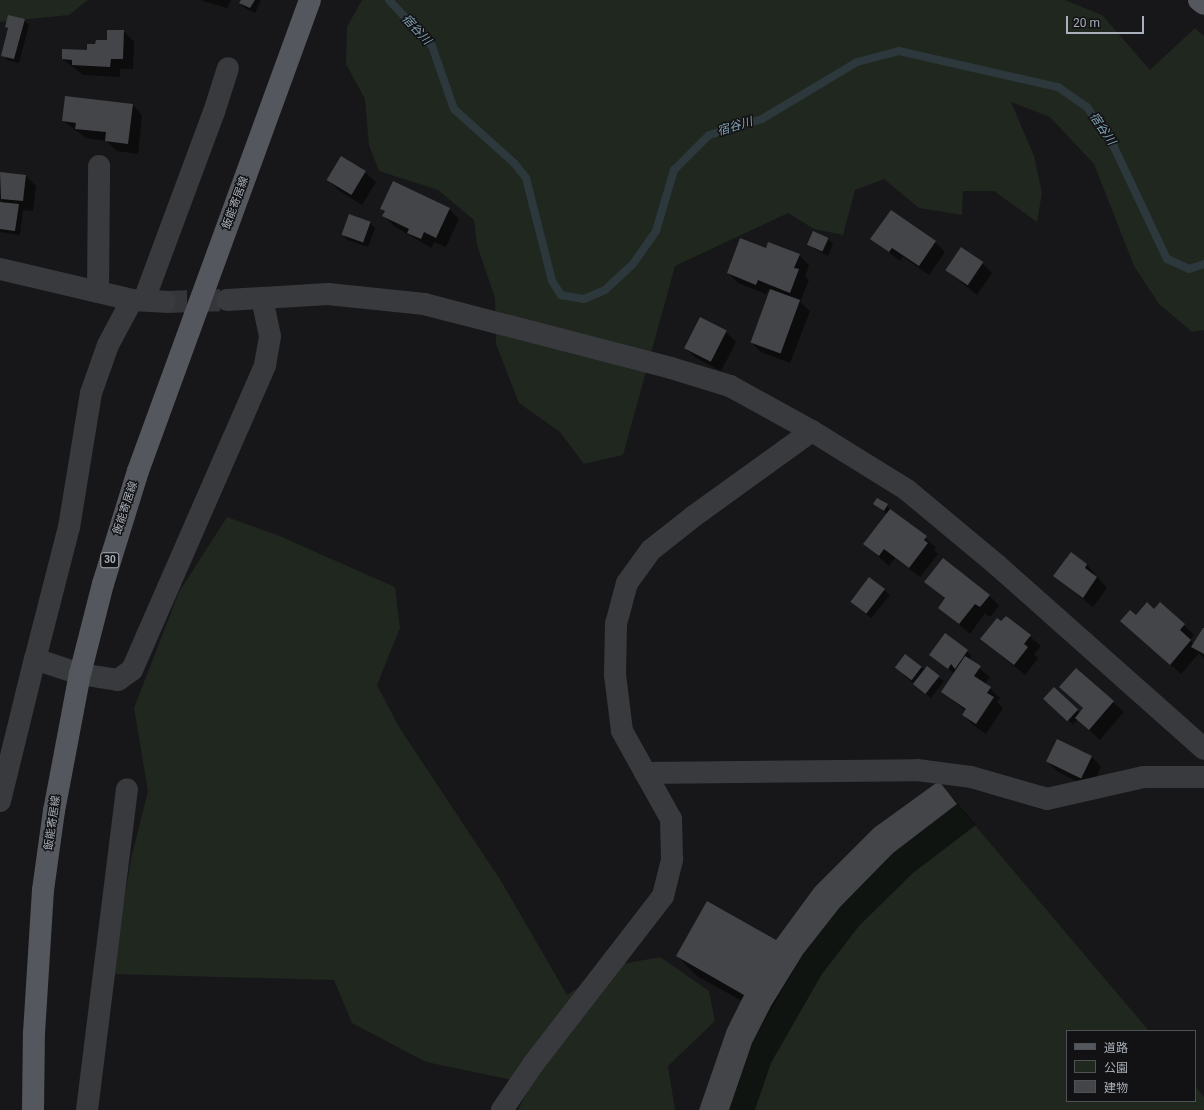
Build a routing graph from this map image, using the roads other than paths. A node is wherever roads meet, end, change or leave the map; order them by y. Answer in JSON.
{"nodes":[{"id":1,"x":310,"y":0,"type":"edge"},
{"id":2,"x":1199,"y":0,"type":"edge"},
{"id":3,"x":1204,"y":4,"type":"edge"},
{"id":4,"x":228,"y":68,"type":"dead end"},
{"id":5,"x":99,"y":166,"type":"dead end"},
{"id":6,"x":0,"y":269,"type":"edge"},
{"id":7,"x":98,"y":292,"type":"junction"},
{"id":8,"x":262,"y":298,"type":"junction"},
{"id":9,"x":138,"y":300,"type":"junction"},
{"id":10,"x":227,"y":300,"type":"tunnel mouth"},
{"id":11,"x":165,"y":302,"type":"tunnel mouth"},
{"id":12,"x":812,"y":431,"type":"junction"},
{"id":13,"x":35,"y":659,"type":"junction"},
{"id":14,"x":80,"y":674,"type":"junction"},
{"id":15,"x":1204,"y":749,"type":"edge"},
{"id":16,"x":645,"y":773,"type":"junction"},
{"id":17,"x":1204,"y":777,"type":"edge"},
{"id":18,"x":127,"y":789,"type":"dead end"},
{"id":19,"x":0,"y":801,"type":"edge"},
{"id":20,"x":33,"y":1110,"type":"edge"},
{"id":21,"x":87,"y":1110,"type":"edge"},
{"id":22,"x":502,"y":1110,"type":"edge"}],
"edges":[{"from":1,"to":14,"type":"main road","name":"飯能寄居線","number":"30"},
{"from":2,"to":3,"type":"main road"},
{"from":4,"to":9,"type":"street"},
{"from":5,"to":7,"type":"street"},
{"from":6,"to":7,"type":"street"},
{"from":7,"to":9,"type":"street"},
{"from":8,"to":10,"type":"street"},
{"from":8,"to":12,"type":"street"},
{"from":8,"to":14,"type":"street"},
{"from":9,"to":11,"type":"street"},
{"from":9,"to":13,"type":"street"},
{"from":12,"to":15,"type":"street"},
{"from":12,"to":16,"type":"street"},
{"from":13,"to":14,"type":"street"},
{"from":13,"to":19,"type":"street"},
{"from":14,"to":20,"type":"main road","name":"飯能寄居線","number":"30"},
{"from":16,"to":17,"type":"street"},
{"from":16,"to":22,"type":"street"},
{"from":18,"to":21,"type":"street"}]}
